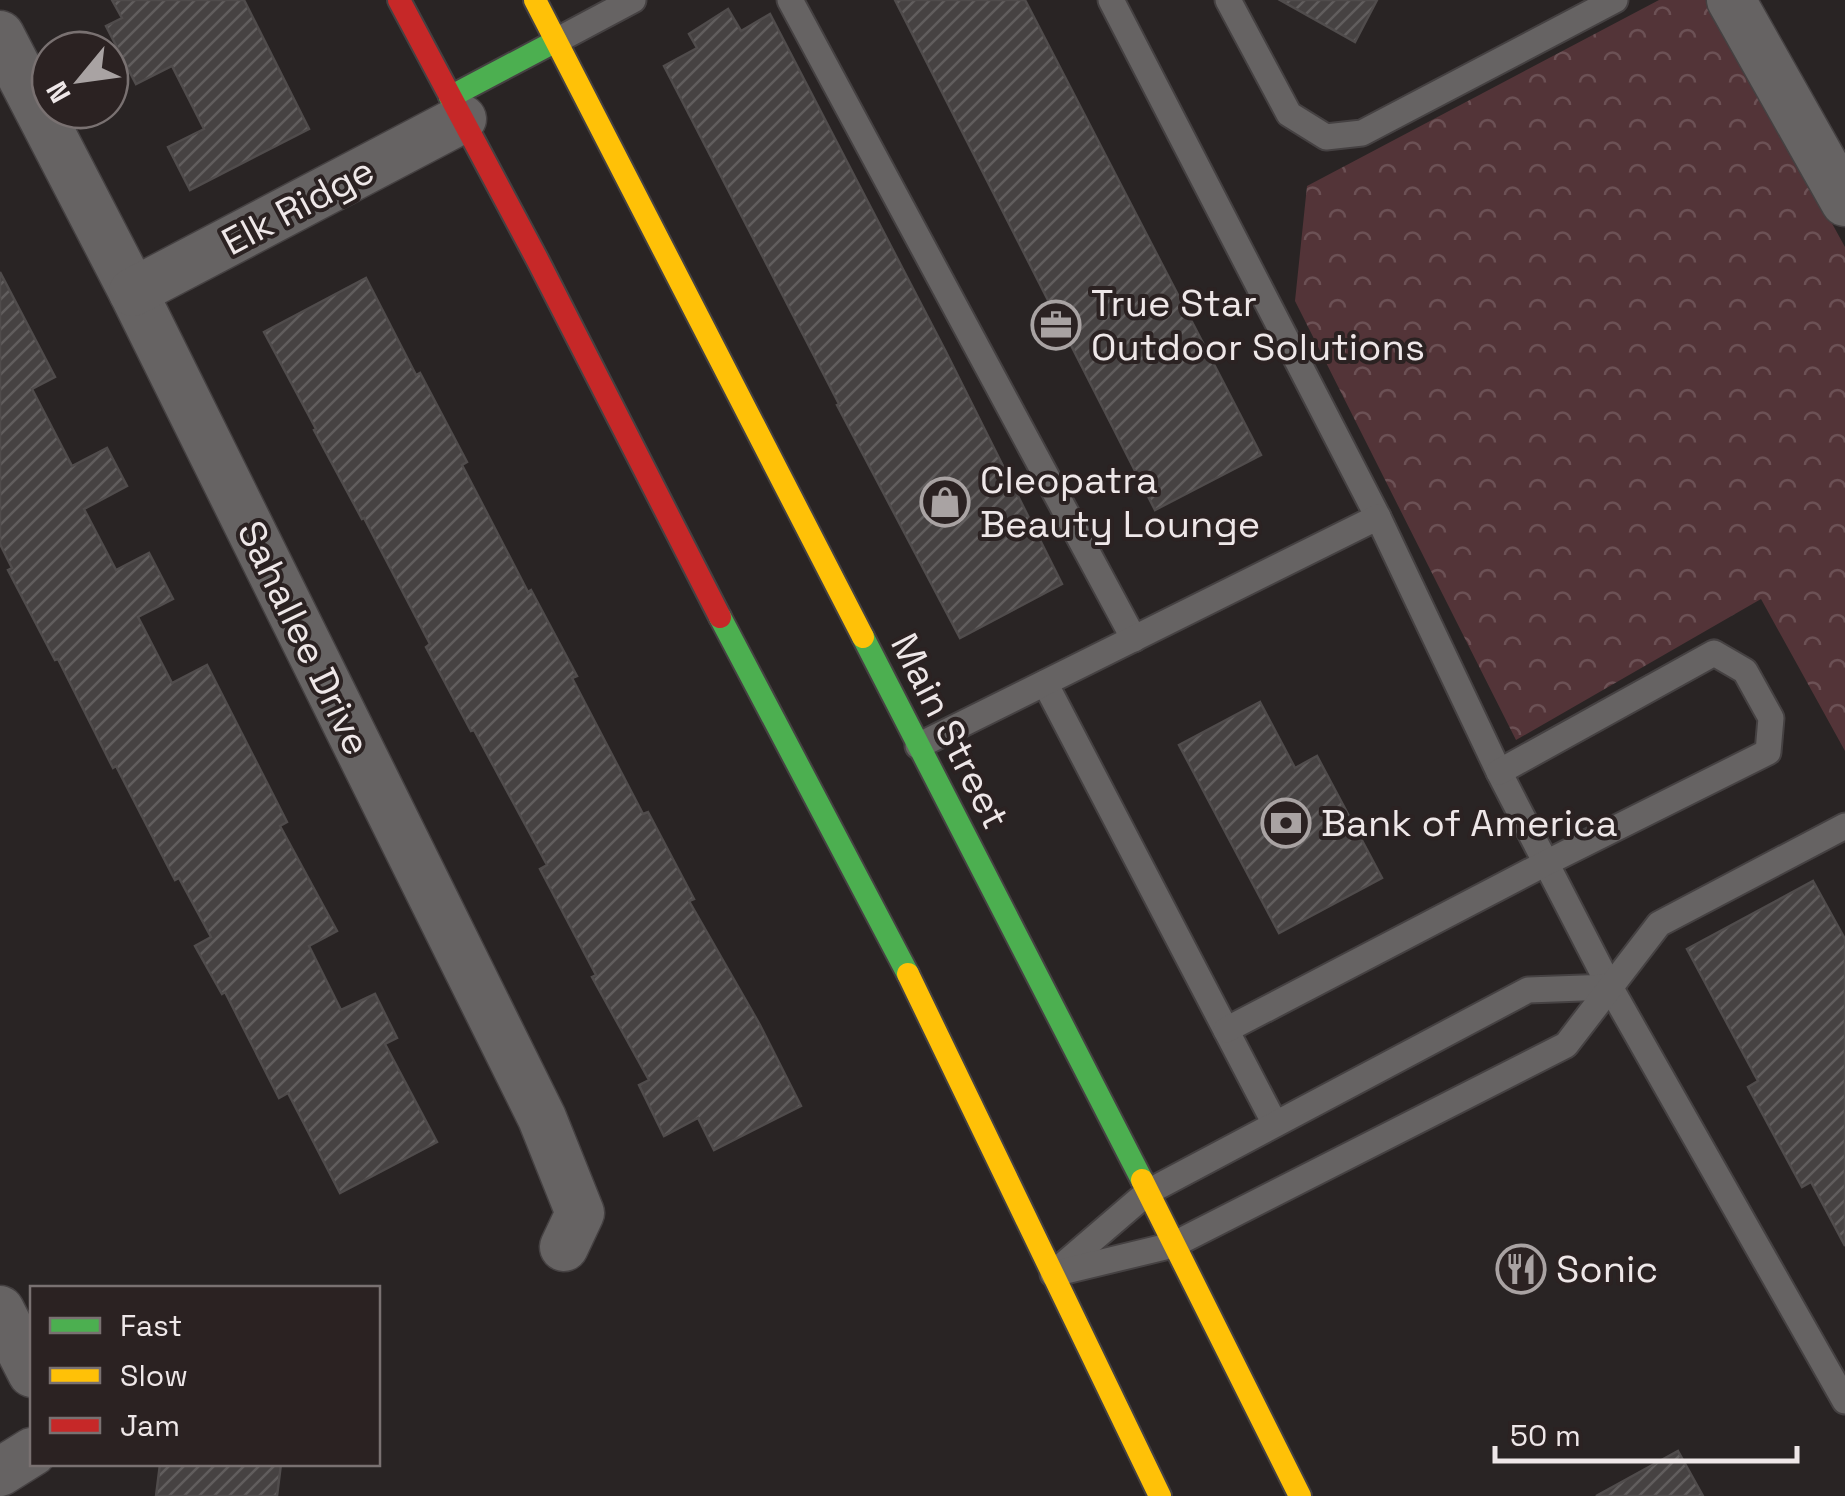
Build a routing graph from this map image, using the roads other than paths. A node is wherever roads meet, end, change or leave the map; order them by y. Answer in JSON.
{"nodes":[{"id":1,"x":399,"y":0,"type":"edge"},
{"id":2,"x":535,"y":0,"type":"edge"},
{"id":3,"x":633,"y":0,"type":"edge"},
{"id":4,"x":790,"y":0,"type":"edge"},
{"id":5,"x":1111,"y":0,"type":"edge"},
{"id":6,"x":1228,"y":0,"type":"edge"},
{"id":7,"x":1615,"y":0,"type":"edge"},
{"id":8,"x":1730,"y":0,"type":"edge"},
{"id":9,"x":556,"y":41,"type":"junction"},
{"id":10,"x":3,"y":48,"type":"edge"},
{"id":11,"x":456,"y":108,"type":"junction"},
{"id":12,"x":1845,"y":202,"type":"edge"},
{"id":13,"x":133,"y":292,"type":"junction"},
{"id":14,"x":1378,"y":517,"type":"junction"},
{"id":15,"x":1134,"y":639,"type":"junction"},
{"id":16,"x":1045,"y":683,"type":"junction"},
{"id":17,"x":918,"y":746,"type":"junction"},
{"id":18,"x":1499,"y":772,"type":"junction"},
{"id":19,"x":1845,"y":826,"type":"edge"},
{"id":20,"x":1546,"y":863,"type":"junction"},
{"id":21,"x":1610,"y":987,"type":"junction"},
{"id":22,"x":1226,"y":1030,"type":"junction"},
{"id":23,"x":1275,"y":1124,"type":"junction"},
{"id":24,"x":1148,"y":1192,"type":"junction"},
{"id":25,"x":1174,"y":1245,"type":"junction"},
{"id":26,"x":564,"y":1247,"type":"dead end"},
{"id":27,"x":1053,"y":1274,"type":"junction"},
{"id":28,"x":0,"y":1310,"type":"edge"},
{"id":29,"x":30,"y":1370,"type":"edge"},
{"id":30,"x":1845,"y":1401,"type":"edge"},
{"id":31,"x":30,"y":1453,"type":"edge"},
{"id":32,"x":0,"y":1472,"type":"edge"},
{"id":33,"x":1160,"y":1496,"type":"edge"},
{"id":34,"x":1300,"y":1496,"type":"edge"}],
"edges":[{"from":1,"to":11,"type":"main road"},
{"from":2,"to":9,"type":"main road","name":"Main Street"},
{"from":3,"to":9,"type":"lane"},
{"from":4,"to":15,"type":"lane"},
{"from":5,"to":14,"type":"lane"},
{"from":6,"to":7,"type":"lane"},
{"from":8,"to":12,"type":"street"},
{"from":9,"to":11,"type":"main road"},
{"from":9,"to":17,"type":"main road","name":"Main Street"},
{"from":10,"to":13,"type":"street","name":"Sahallee Drive"},
{"from":11,"to":13,"type":"street","name":"Elk Ridge"},
{"from":11,"to":27,"type":"main road"},
{"from":13,"to":26,"type":"street","name":"Sahallee Drive"},
{"from":14,"to":15,"type":"lane"},
{"from":14,"to":18,"type":"lane"},
{"from":15,"to":16,"type":"lane"},
{"from":16,"to":17,"type":"lane"},
{"from":16,"to":22,"type":"lane"},
{"from":17,"to":24,"type":"main road","name":"Main Street"},
{"from":18,"to":20,"type":"lane"},
{"from":18,"to":20,"type":"lane"},
{"from":19,"to":21,"type":"lane"},
{"from":20,"to":21,"type":"lane"},
{"from":20,"to":22,"type":"lane"},
{"from":21,"to":23,"type":"lane"},
{"from":21,"to":25,"type":"lane"},
{"from":21,"to":30,"type":"lane"},
{"from":22,"to":23,"type":"lane"},
{"from":23,"to":24,"type":"lane"},
{"from":24,"to":25,"type":"main road","name":"Main Street"},
{"from":24,"to":27,"type":"lane"},
{"from":25,"to":27,"type":"lane"},
{"from":25,"to":34,"type":"main road","name":"Main Street"},
{"from":27,"to":33,"type":"main road"},
{"from":28,"to":29,"type":"street"},
{"from":31,"to":32,"type":"street"}]}
